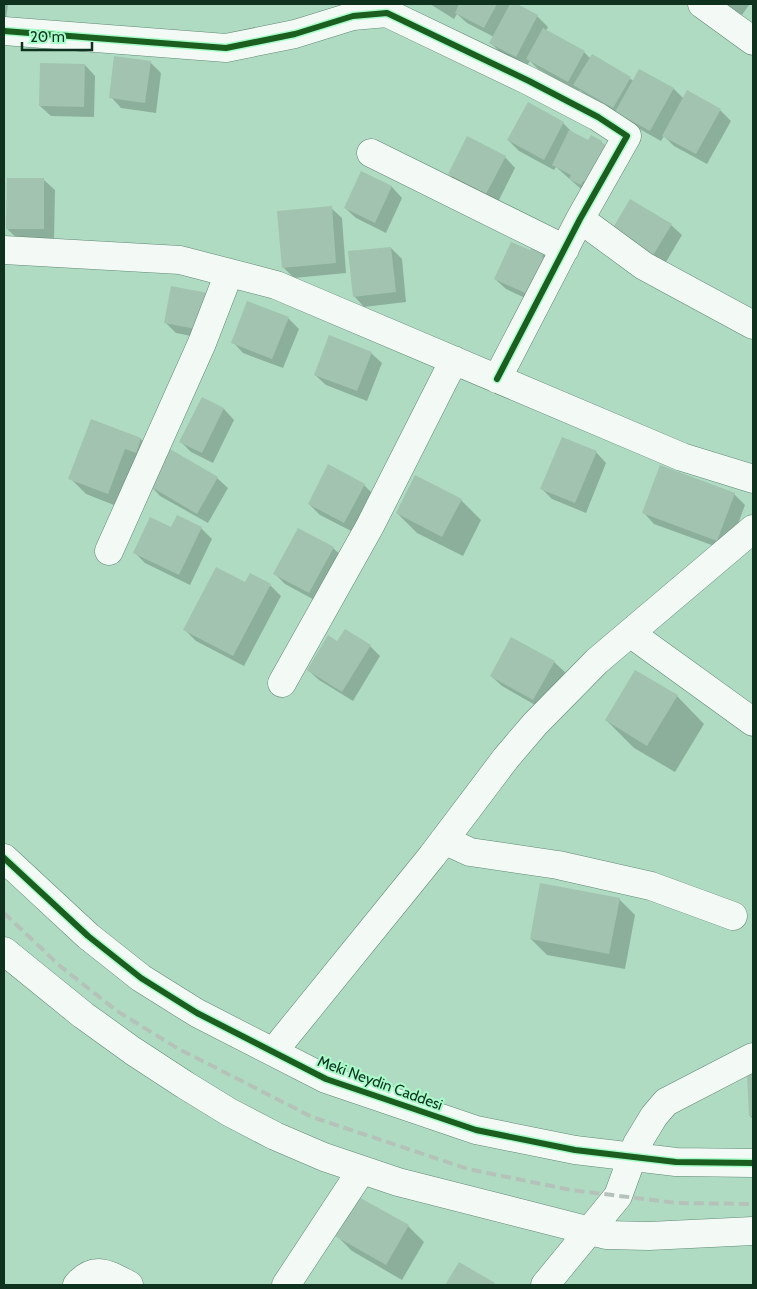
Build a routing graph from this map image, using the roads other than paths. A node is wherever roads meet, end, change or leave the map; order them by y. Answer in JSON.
{"nodes":[{"id":1,"x":702,"y":4,"type":"edge"},
{"id":2,"x":4,"y":31,"type":"edge"},
{"id":3,"x":753,"y":41,"type":"edge"},
{"id":4,"x":370,"y":153,"type":"dead end"},
{"id":5,"x":580,"y":219,"type":"junction"},
{"id":6,"x":565,"y":249,"type":"junction"},
{"id":7,"x":4,"y":250,"type":"edge"},
{"id":8,"x":229,"y":272,"type":"junction"},
{"id":9,"x":753,"y":325,"type":"edge"},
{"id":10,"x":454,"y":360,"type":"junction"},
{"id":11,"x":497,"y":379,"type":"junction"},
{"id":12,"x":753,"y":479,"type":"edge"},
{"id":13,"x":753,"y":529,"type":"edge"},
{"id":14,"x":109,"y":551,"type":"dead end"},
{"id":15,"x":630,"y":633,"type":"junction"},
{"id":16,"x":282,"y":683,"type":"dead end"},
{"id":17,"x":753,"y":722,"type":"edge"},
{"id":18,"x":444,"y":840,"type":"junction"},
{"id":19,"x":4,"y":858,"type":"edge"},
{"id":20,"x":733,"y":916,"type":"dead end"},
{"id":21,"x":4,"y":951,"type":"edge"},
{"id":22,"x":273,"y":1052,"type":"junction"},
{"id":23,"x":753,"y":1057,"type":"edge"},
{"id":24,"x":631,"y":1158,"type":"junction"},
{"id":25,"x":753,"y":1163,"type":"edge"},
{"id":26,"x":361,"y":1171,"type":"junction"},
{"id":27,"x":590,"y":1230,"type":"junction"},
{"id":28,"x":753,"y":1231,"type":"edge"},
{"id":29,"x":77,"y":1285,"type":"edge"},
{"id":30,"x":129,"y":1285,"type":"edge"},
{"id":31,"x":286,"y":1285,"type":"edge"},
{"id":32,"x":545,"y":1285,"type":"edge"}],
"edges":[{"from":1,"to":3,"type":"street"},
{"from":2,"to":5,"type":"street"},
{"from":4,"to":6,"type":"street"},
{"from":5,"to":6,"type":"street"},
{"from":5,"to":9,"type":"street"},
{"from":6,"to":11,"type":"street"},
{"from":7,"to":8,"type":"street"},
{"from":8,"to":10,"type":"street"},
{"from":8,"to":14,"type":"street"},
{"from":10,"to":11,"type":"street"},
{"from":10,"to":16,"type":"street"},
{"from":11,"to":12,"type":"street"},
{"from":13,"to":15,"type":"street"},
{"from":15,"to":17,"type":"street"},
{"from":15,"to":18,"type":"street"},
{"from":18,"to":20,"type":"street"},
{"from":18,"to":22,"type":"street"},
{"from":19,"to":22,"type":"street","name":"Meki Neydin Caddesi"},
{"from":21,"to":26,"type":"street"},
{"from":22,"to":24,"type":"street","name":"Meki Neydin Caddesi"},
{"from":23,"to":24,"type":"street"},
{"from":24,"to":25,"type":"street","name":"Meki Neydin Caddesi"},
{"from":24,"to":27,"type":"street"},
{"from":26,"to":27,"type":"street"},
{"from":26,"to":31,"type":"street"},
{"from":27,"to":28,"type":"street"},
{"from":27,"to":32,"type":"street"},
{"from":29,"to":30,"type":"street"}]}
